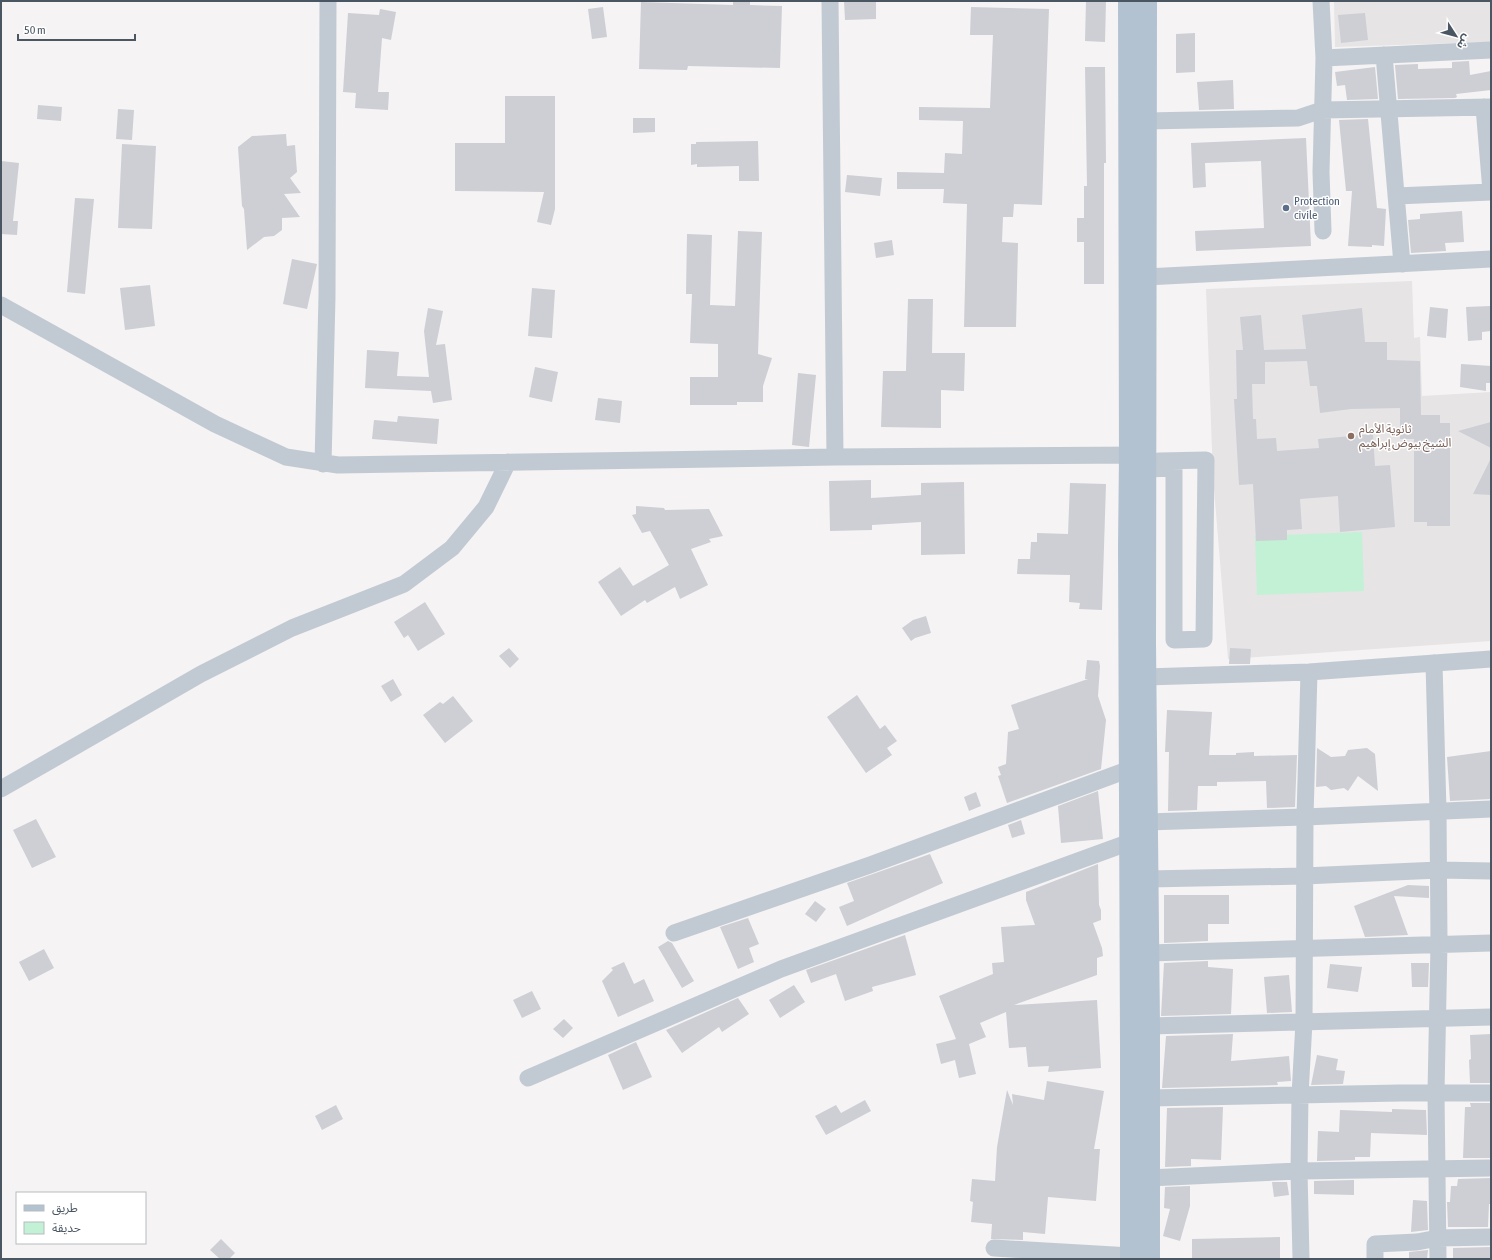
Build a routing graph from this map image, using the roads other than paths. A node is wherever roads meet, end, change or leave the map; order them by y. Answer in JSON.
{"nodes":[{"id":1,"x":328,"y":1,"type":"edge"},
{"id":2,"x":830,"y":1,"type":"edge"},
{"id":3,"x":1129,"y":1,"type":"edge"},
{"id":4,"x":1146,"y":1,"type":"edge"},
{"id":5,"x":1321,"y":1,"type":"edge"},
{"id":6,"x":1491,"y":50,"type":"edge"},
{"id":7,"x":1384,"y":55,"type":"junction"},
{"id":8,"x":1324,"y":58,"type":"junction"},
{"id":9,"x":1488,"y":107,"type":"edge"},
{"id":10,"x":1389,"y":109,"type":"junction"},
{"id":11,"x":1322,"y":110,"type":"junction"},
{"id":12,"x":1146,"y":121,"type":"junction"},
{"id":13,"x":1491,"y":191,"type":"edge"},
{"id":14,"x":1396,"y":196,"type":"junction"},
{"id":15,"x":1323,"y":231,"type":"dead end"},
{"id":16,"x":1491,"y":259,"type":"edge"},
{"id":17,"x":1402,"y":264,"type":"junction"},
{"id":18,"x":1146,"y":277,"type":"junction"},
{"id":19,"x":1,"y":305,"type":"edge"},
{"id":20,"x":835,"y":457,"type":"junction"},
{"id":21,"x":1142,"y":461,"type":"junction"},
{"id":22,"x":508,"y":462,"type":"junction"},
{"id":23,"x":323,"y":464,"type":"junction"},
{"id":24,"x":1491,"y":659,"type":"edge"},
{"id":25,"x":1434,"y":663,"type":"junction"},
{"id":26,"x":1309,"y":672,"type":"junction"},
{"id":27,"x":1145,"y":677,"type":"junction"},
{"id":28,"x":1130,"y":769,"type":"junction"},
{"id":29,"x":1,"y":789,"type":"edge"},
{"id":30,"x":1491,"y":809,"type":"edge"},
{"id":31,"x":1438,"y":811,"type":"junction"},
{"id":32,"x":1305,"y":818,"type":"junction"},
{"id":33,"x":1147,"y":822,"type":"junction"},
{"id":34,"x":1130,"y":842,"type":"junction"},
{"id":35,"x":1439,"y":870,"type":"junction"},
{"id":36,"x":1491,"y":871,"type":"edge"},
{"id":37,"x":1304,"y":876,"type":"junction"},
{"id":38,"x":1148,"y":879,"type":"junction"},
{"id":39,"x":674,"y":934,"type":"dead end"},
{"id":40,"x":1491,"y":942,"type":"edge"},
{"id":41,"x":1439,"y":943,"type":"junction"},
{"id":42,"x":1303,"y":948,"type":"junction"},
{"id":43,"x":1148,"y":953,"type":"junction"},
{"id":44,"x":1491,"y":1017,"type":"edge"},
{"id":45,"x":1438,"y":1018,"type":"junction"},
{"id":46,"x":1304,"y":1022,"type":"junction"},
{"id":47,"x":1149,"y":1026,"type":"junction"},
{"id":48,"x":528,"y":1078,"type":"dead end"},
{"id":49,"x":1436,"y":1093,"type":"junction"},
{"id":50,"x":1491,"y":1093,"type":"edge"},
{"id":51,"x":1300,"y":1095,"type":"junction"},
{"id":52,"x":1149,"y":1098,"type":"junction"},
{"id":53,"x":1491,"y":1168,"type":"edge"},
{"id":54,"x":1437,"y":1169,"type":"junction"},
{"id":55,"x":1299,"y":1171,"type":"junction"},
{"id":56,"x":1149,"y":1178,"type":"junction"},
{"id":57,"x":1491,"y":1237,"type":"edge"},
{"id":58,"x":1438,"y":1238,"type":"junction"},
{"id":59,"x":994,"y":1248,"type":"dead end"},
{"id":60,"x":1137,"y":1258,"type":"edge"},
{"id":61,"x":1301,"y":1259,"type":"edge"},
{"id":62,"x":1375,"y":1259,"type":"edge"},
{"id":63,"x":1438,"y":1259,"type":"edge"}],
"edges":[{"from":1,"to":23,"type":"street"},
{"from":2,"to":20,"type":"street"},
{"from":3,"to":21,"type":"main road"},
{"from":4,"to":12,"type":"main road"},
{"from":5,"to":8,"type":"street"},
{"from":6,"to":7,"type":"street"},
{"from":7,"to":8,"type":"street"},
{"from":7,"to":10,"type":"street"},
{"from":8,"to":11,"type":"street"},
{"from":9,"to":10,"type":"street"},
{"from":9,"to":13,"type":"street"},
{"from":10,"to":11,"type":"street"},
{"from":10,"to":14,"type":"street"},
{"from":11,"to":12,"type":"street"},
{"from":11,"to":15,"type":"street"},
{"from":12,"to":18,"type":"main road"},
{"from":13,"to":14,"type":"street"},
{"from":14,"to":17,"type":"street"},
{"from":16,"to":17,"type":"street"},
{"from":17,"to":18,"type":"street"},
{"from":18,"to":21,"type":"main road"},
{"from":19,"to":23,"type":"street"},
{"from":20,"to":21,"type":"street"},
{"from":20,"to":22,"type":"street"},
{"from":21,"to":21,"type":"street"},
{"from":21,"to":27,"type":"main road"},
{"from":21,"to":28,"type":"main road"},
{"from":22,"to":23,"type":"street"},
{"from":22,"to":29,"type":"street"},
{"from":24,"to":25,"type":"street"},
{"from":25,"to":26,"type":"street"},
{"from":25,"to":31,"type":"street"},
{"from":26,"to":27,"type":"street"},
{"from":26,"to":32,"type":"street"},
{"from":27,"to":33,"type":"main road"},
{"from":28,"to":34,"type":"main road"},
{"from":28,"to":39,"type":"street"},
{"from":30,"to":31,"type":"street"},
{"from":31,"to":32,"type":"street"},
{"from":31,"to":35,"type":"street"},
{"from":32,"to":33,"type":"street"},
{"from":32,"to":37,"type":"street"},
{"from":33,"to":38,"type":"main road"},
{"from":34,"to":48,"type":"street"},
{"from":34,"to":60,"type":"main road"},
{"from":35,"to":36,"type":"street"},
{"from":35,"to":37,"type":"street"},
{"from":35,"to":41,"type":"street"},
{"from":37,"to":38,"type":"street"},
{"from":37,"to":42,"type":"street"},
{"from":38,"to":43,"type":"main road"},
{"from":40,"to":41,"type":"street"},
{"from":41,"to":42,"type":"street"},
{"from":41,"to":45,"type":"street"},
{"from":42,"to":43,"type":"street"},
{"from":42,"to":46,"type":"street"},
{"from":43,"to":47,"type":"main road"},
{"from":44,"to":45,"type":"street"},
{"from":45,"to":46,"type":"street"},
{"from":45,"to":49,"type":"street"},
{"from":46,"to":47,"type":"street"},
{"from":46,"to":51,"type":"street"},
{"from":47,"to":52,"type":"main road"},
{"from":49,"to":50,"type":"street"},
{"from":49,"to":51,"type":"street"},
{"from":49,"to":54,"type":"street"},
{"from":51,"to":52,"type":"street"},
{"from":51,"to":55,"type":"street"},
{"from":52,"to":56,"type":"main road"},
{"from":53,"to":54,"type":"street"},
{"from":54,"to":55,"type":"street"},
{"from":54,"to":58,"type":"street"},
{"from":55,"to":56,"type":"street"},
{"from":55,"to":61,"type":"street"},
{"from":56,"to":60,"type":"main road"},
{"from":57,"to":58,"type":"street"},
{"from":58,"to":62,"type":"street"},
{"from":58,"to":63,"type":"street"},
{"from":59,"to":60,"type":"street"}]}
